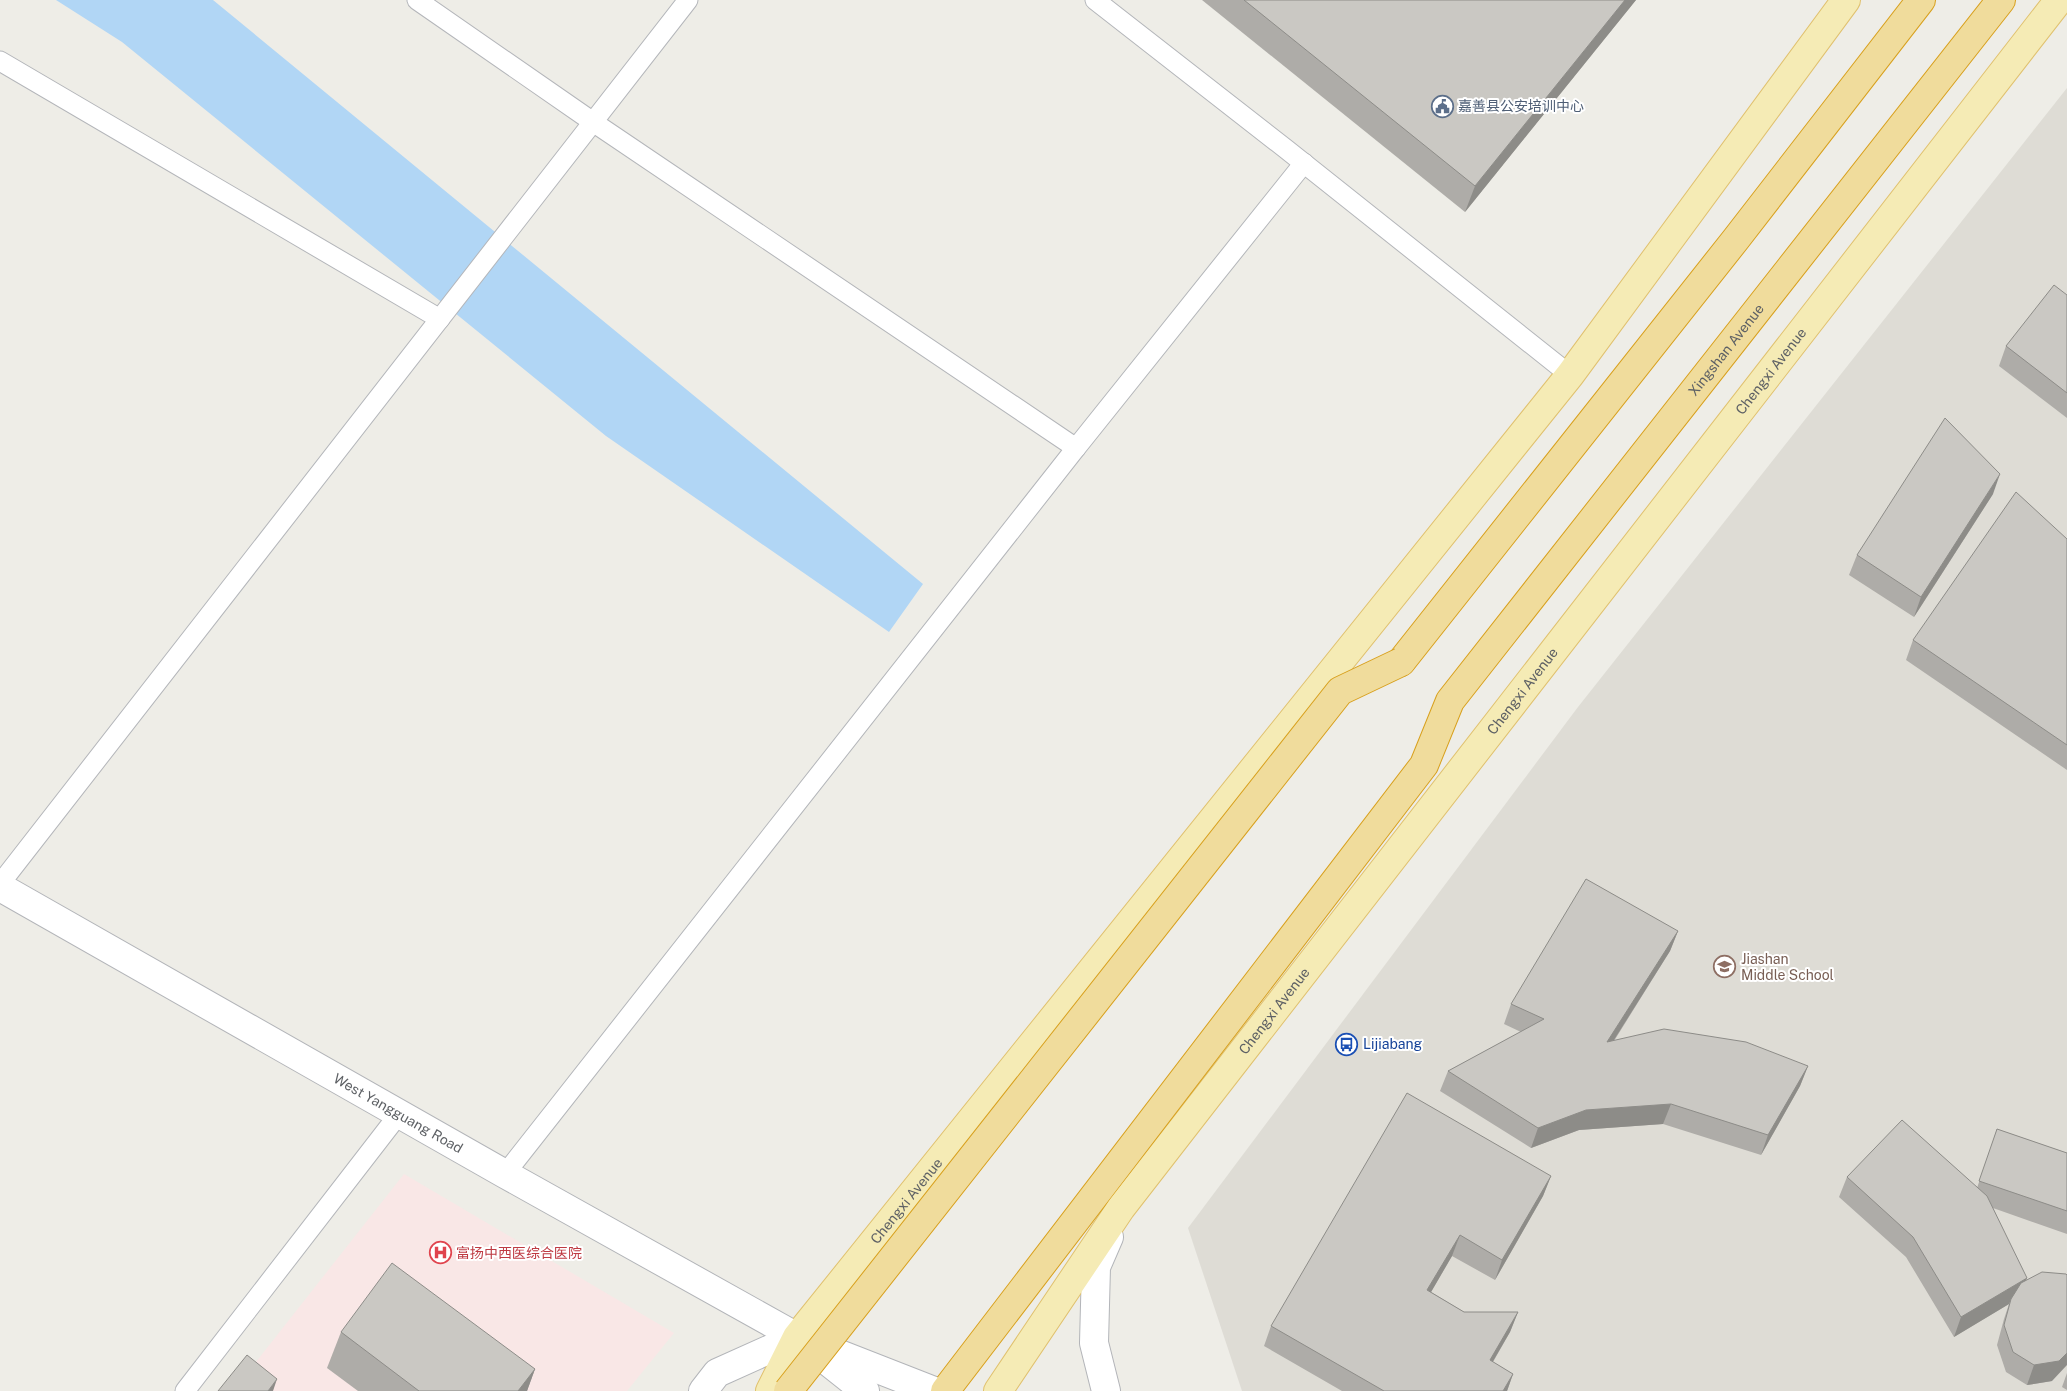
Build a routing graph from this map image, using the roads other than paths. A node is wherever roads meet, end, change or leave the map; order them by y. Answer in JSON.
{"nodes":[{"id":1,"x":417,"y":0,"type":"edge"},
{"id":2,"x":688,"y":0,"type":"edge"},
{"id":3,"x":1095,"y":0,"type":"edge"},
{"id":4,"x":1846,"y":0,"type":"edge"},
{"id":5,"x":1921,"y":0,"type":"edge"},
{"id":6,"x":2001,"y":0,"type":"edge"},
{"id":7,"x":2059,"y":0,"type":"edge"},
{"id":8,"x":0,"y":61,"type":"edge"},
{"id":9,"x":593,"y":122,"type":"junction"},
{"id":10,"x":1304,"y":163,"type":"junction"},
{"id":11,"x":442,"y":316,"type":"junction"},
{"id":12,"x":1570,"y":375,"type":"junction"},
{"id":13,"x":1076,"y":448,"type":"junction"},
{"id":14,"x":0,"y":885,"type":"edge"},
{"id":15,"x":399,"y":1114,"type":"junction"},
{"id":16,"x":505,"y":1174,"type":"junction"},
{"id":17,"x":1121,"y":1208,"type":"junction"},
{"id":18,"x":797,"y":1337,"type":"junction"},
{"id":19,"x":184,"y":1391,"type":"edge"},
{"id":20,"x":703,"y":1391,"type":"edge"},
{"id":21,"x":770,"y":1391,"type":"edge"},
{"id":22,"x":788,"y":1391,"type":"edge"},
{"id":23,"x":865,"y":1391,"type":"edge"},
{"id":24,"x":934,"y":1391,"type":"edge"},
{"id":25,"x":944,"y":1391,"type":"edge"},
{"id":26,"x":998,"y":1391,"type":"edge"},
{"id":27,"x":1106,"y":1391,"type":"edge"}],
"edges":[{"from":1,"to":9,"type":"lane"},
{"from":2,"to":9,"type":"lane"},
{"from":3,"to":10,"type":"lane"},
{"from":4,"to":12,"type":"main road","name":"Chengxi Avenue"},
{"from":5,"to":22,"type":"highway","bridge":true},
{"from":6,"to":25,"type":"highway","name":"Xingshan Avenue"},
{"from":7,"to":17,"type":"main road","name":"Chengxi Avenue"},
{"from":8,"to":11,"type":"lane"},
{"from":9,"to":11,"type":"lane"},
{"from":9,"to":13,"type":"lane"},
{"from":10,"to":12,"type":"lane"},
{"from":10,"to":13,"type":"lane"},
{"from":11,"to":14,"type":"lane"},
{"from":12,"to":18,"type":"main road","name":"Chengxi Avenue"},
{"from":13,"to":16,"type":"lane"},
{"from":14,"to":15,"type":"street","name":"West Yangguang Road"},
{"from":15,"to":16,"type":"street","name":"West Yangguang Road"},
{"from":15,"to":19,"type":"lane"},
{"from":16,"to":18,"type":"street","name":"West Yangguang Road"},
{"from":17,"to":26,"type":"main road","name":"Chengxi Avenue"},
{"from":17,"to":27,"type":"street"},
{"from":18,"to":20,"type":"street","name":"Chengxi Avenue"},
{"from":18,"to":21,"type":"main road","name":"Chengxi Avenue"},
{"from":18,"to":23,"type":"street","name":"West Yangguang Road"},
{"from":18,"to":24,"type":"street","name":"West Yangguang Road"}]}
